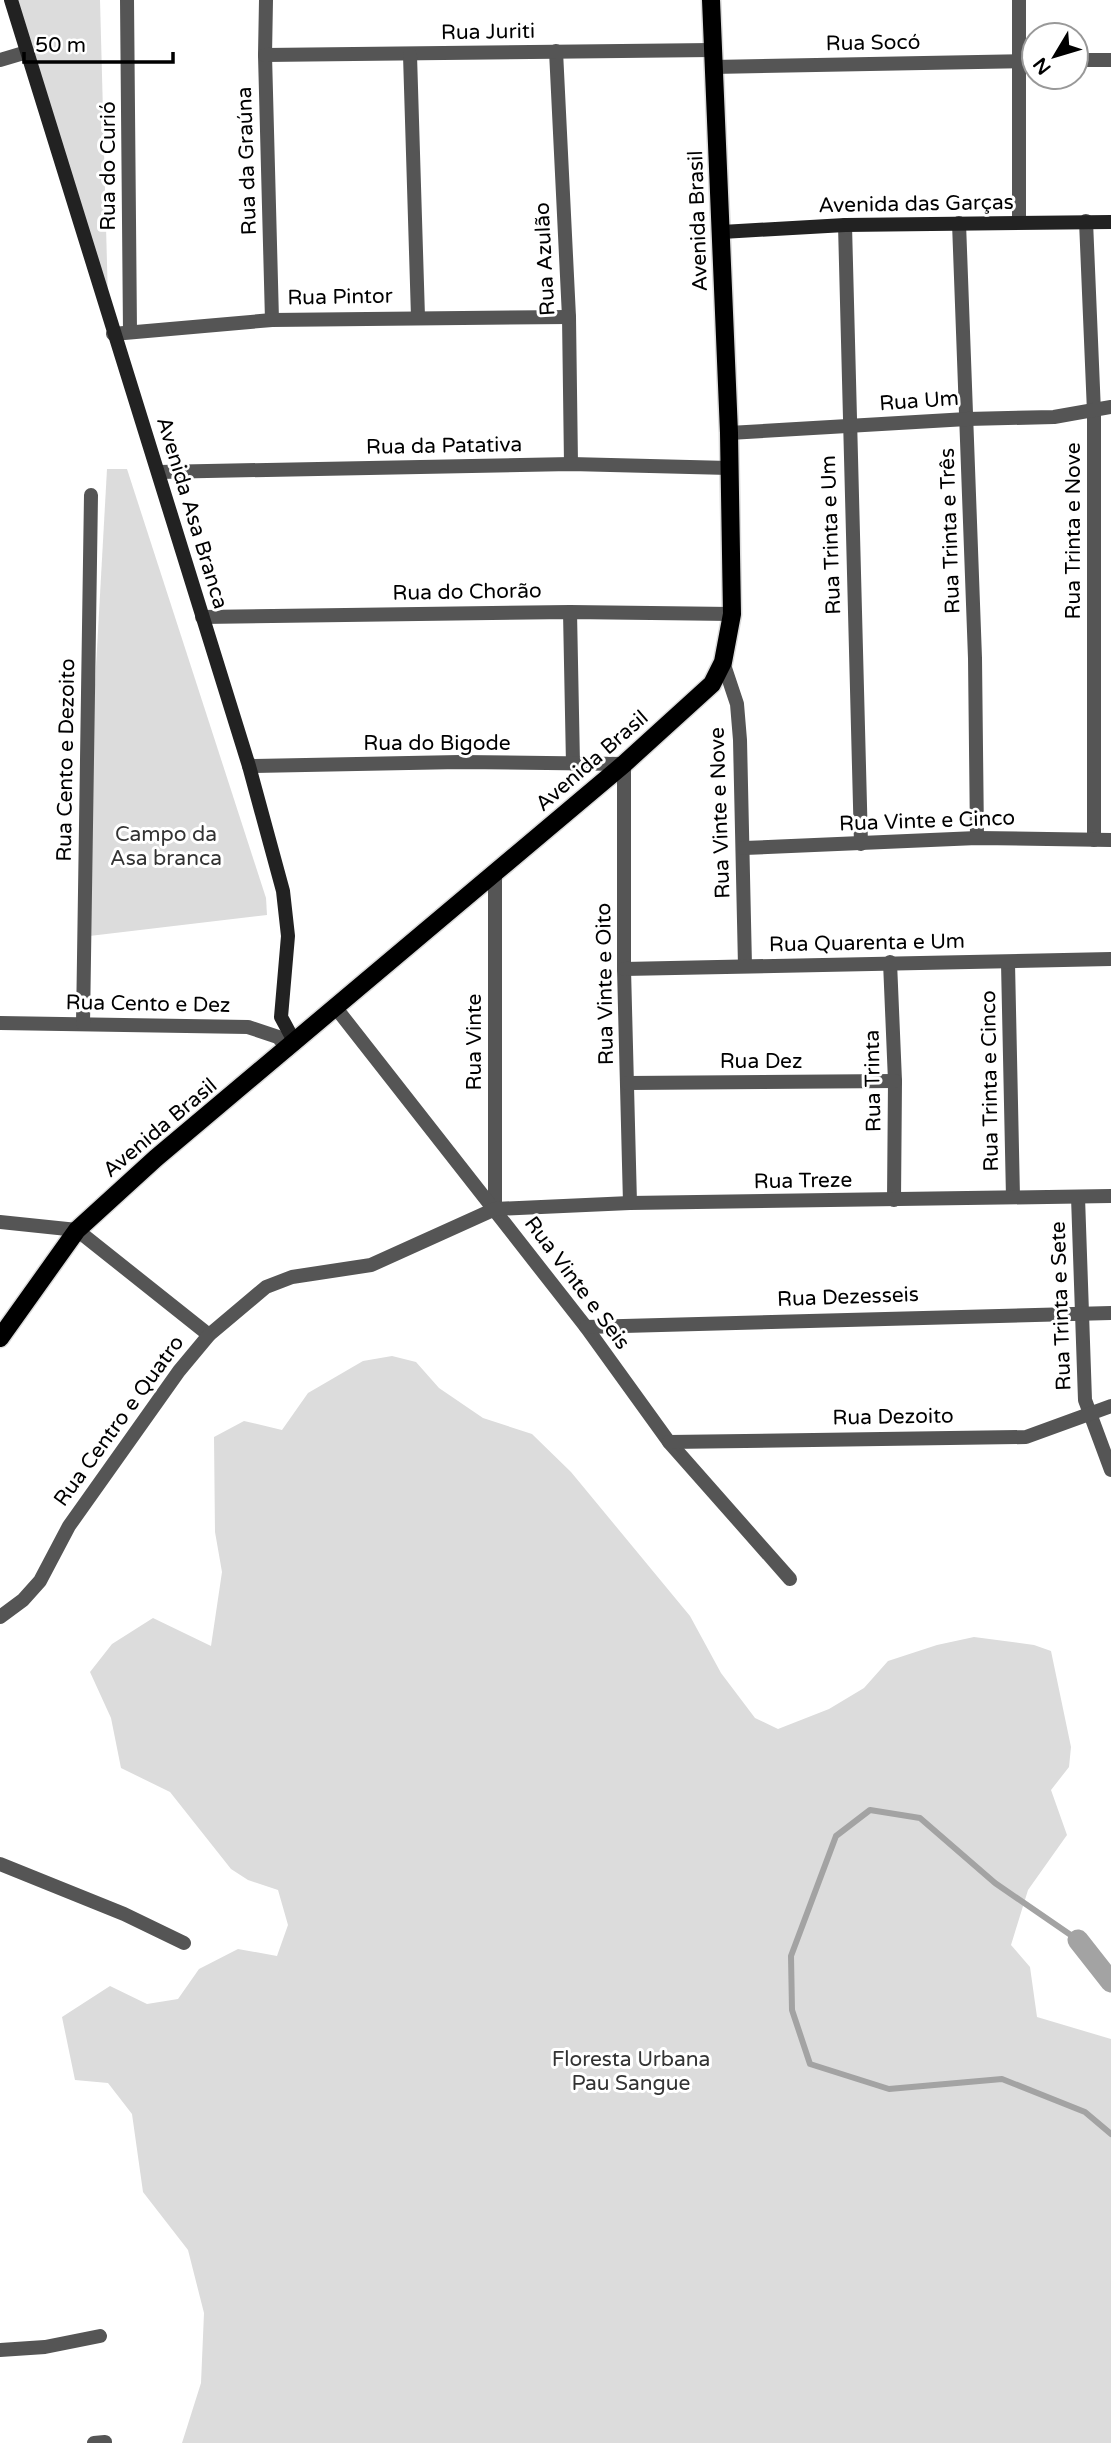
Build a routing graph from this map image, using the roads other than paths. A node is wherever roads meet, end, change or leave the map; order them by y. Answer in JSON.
{"nodes":[{"id":1,"x":11,"y":0,"type":"edge"},
{"id":2,"x":127,"y":0,"type":"edge"},
{"id":3,"x":266,"y":0,"type":"edge"},
{"id":4,"x":711,"y":0,"type":"edge"},
{"id":5,"x":1019,"y":0,"type":"edge"},
{"id":6,"x":1022,"y":21,"type":"edge"},
{"id":7,"x":556,"y":51,"type":"junction"},
{"id":8,"x":27,"y":52,"type":"junction"},
{"id":9,"x":265,"y":55,"type":"junction"},
{"id":10,"x":411,"y":55,"type":"junction"},
{"id":11,"x":713,"y":59,"type":"junction"},
{"id":12,"x":0,"y":60,"type":"edge"},
{"id":13,"x":1090,"y":60,"type":"edge"},
{"id":14,"x":1111,"y":60,"type":"edge"},
{"id":15,"x":1020,"y":61,"type":"edge"},
{"id":16,"x":1025,"y":91,"type":"edge"},
{"id":17,"x":1086,"y":221,"type":"junction"},
{"id":18,"x":1018,"y":222,"type":"junction"},
{"id":19,"x":1111,"y":222,"type":"edge"},
{"id":20,"x":960,"y":223,"type":"junction"},
{"id":21,"x":845,"y":225,"type":"junction"},
{"id":22,"x":722,"y":232,"type":"junction"},
{"id":23,"x":418,"y":317,"type":"junction"},
{"id":24,"x":569,"y":317,"type":"junction"},
{"id":25,"x":272,"y":320,"type":"junction"},
{"id":26,"x":130,"y":332,"type":"junction"},
{"id":27,"x":113,"y":334,"type":"junction"},
{"id":28,"x":1111,"y":407,"type":"edge"},
{"id":29,"x":1094,"y":412,"type":"junction"},
{"id":30,"x":967,"y":419,"type":"junction"},
{"id":31,"x":849,"y":426,"type":"junction"},
{"id":32,"x":729,"y":433,"type":"junction"},
{"id":33,"x":571,"y":464,"type":"junction"},
{"id":34,"x":729,"y":468,"type":"junction"},
{"id":35,"x":159,"y":472,"type":"junction"},
{"id":36,"x":91,"y":495,"type":"dead end"},
{"id":37,"x":570,"y":612,"type":"junction"},
{"id":38,"x":732,"y":614,"type":"junction"},
{"id":39,"x":202,"y":617,"type":"junction"},
{"id":40,"x":723,"y":662,"type":"junction"},
{"id":41,"x":573,"y":764,"type":"junction"},
{"id":42,"x":624,"y":764,"type":"junction"},
{"id":43,"x":249,"y":766,"type":"junction"},
{"id":44,"x":977,"y":838,"type":"junction"},
{"id":45,"x":1094,"y":840,"type":"junction"},
{"id":46,"x":1111,"y":840,"type":"edge"},
{"id":47,"x":861,"y":844,"type":"junction"},
{"id":48,"x":744,"y":848,"type":"junction"},
{"id":49,"x":495,"y":874,"type":"junction"},
{"id":50,"x":1111,"y":959,"type":"edge"},
{"id":51,"x":890,"y":962,"type":"junction"},
{"id":52,"x":1008,"y":963,"type":"junction"},
{"id":53,"x":745,"y":966,"type":"junction"},
{"id":54,"x":624,"y":968,"type":"junction"},
{"id":55,"x":336,"y":1008,"type":"junction"},
{"id":56,"x":0,"y":1023,"type":"edge"},
{"id":57,"x":83,"y":1024,"type":"junction"},
{"id":58,"x":292,"y":1046,"type":"junction"},
{"id":59,"x":895,"y":1081,"type":"junction"},
{"id":60,"x":627,"y":1083,"type":"junction"},
{"id":61,"x":1111,"y":1196,"type":"edge"},
{"id":62,"x":1078,"y":1197,"type":"junction"},
{"id":63,"x":1013,"y":1198,"type":"junction"},
{"id":64,"x":894,"y":1200,"type":"junction"},
{"id":65,"x":629,"y":1203,"type":"junction"},
{"id":66,"x":495,"y":1209,"type":"junction"},
{"id":67,"x":0,"y":1222,"type":"edge"},
{"id":68,"x":77,"y":1230,"type":"junction"},
{"id":69,"x":1083,"y":1313,"type":"junction"},
{"id":70,"x":1111,"y":1313,"type":"edge"},
{"id":71,"x":586,"y":1327,"type":"junction"},
{"id":72,"x":209,"y":1335,"type":"junction"},
{"id":73,"x":0,"y":1338,"type":"edge"},
{"id":74,"x":1111,"y":1406,"type":"edge"},
{"id":75,"x":1089,"y":1412,"type":"junction"},
{"id":76,"x":669,"y":1442,"type":"junction"},
{"id":77,"x":1111,"y":1470,"type":"edge"},
{"id":78,"x":790,"y":1579,"type":"dead end"},
{"id":79,"x":0,"y":1618,"type":"edge"},
{"id":80,"x":0,"y":1864,"type":"edge"},
{"id":81,"x":184,"y":1943,"type":"dead end"},
{"id":82,"x":100,"y":2336,"type":"dead end"},
{"id":83,"x":0,"y":2350,"type":"edge"}],
"edges":[{"from":1,"to":8,"type":"street","name":"Avenida Asa Branca"},
{"from":2,"to":26,"type":"street","name":"Rua do Curió"},
{"from":3,"to":9,"type":"street","name":"Rua da Graúna"},
{"from":4,"to":11,"type":"main road","name":"Avenida Brasil"},
{"from":5,"to":6,"type":"street"},
{"from":7,"to":10,"type":"street","name":"Rua Juriti"},
{"from":7,"to":11,"type":"street","name":"Rua Juriti"},
{"from":7,"to":24,"type":"street","name":"Rua Azulão"},
{"from":8,"to":12,"type":"street"},
{"from":8,"to":27,"type":"street","name":"Avenida Asa Branca"},
{"from":9,"to":10,"type":"street","name":"Rua Juriti"},
{"from":9,"to":25,"type":"street","name":"Rua da Graúna"},
{"from":10,"to":23,"type":"street"},
{"from":11,"to":15,"type":"street","name":"Rua Socó"},
{"from":11,"to":22,"type":"main road","name":"Avenida Brasil"},
{"from":13,"to":14,"type":"street"},
{"from":16,"to":18,"type":"street"},
{"from":17,"to":18,"type":"street","name":"Avenida das Garças"},
{"from":17,"to":19,"type":"street","name":"Avenida das Garças"},
{"from":17,"to":29,"type":"street","name":"Rua Trinta e Nove"},
{"from":18,"to":20,"type":"street","name":"Avenida das Garças"},
{"from":20,"to":21,"type":"street","name":"Avenida das Garças"},
{"from":20,"to":30,"type":"street","name":"Rua Trinta e Três"},
{"from":21,"to":22,"type":"street","name":"Avenida das Garças"},
{"from":21,"to":31,"type":"street","name":"Rua Trinta e Um"},
{"from":22,"to":32,"type":"main road","name":"Avenida Brasil"},
{"from":23,"to":24,"type":"street","name":"Rua Pintor"},
{"from":23,"to":25,"type":"street","name":"Rua Pintor"},
{"from":24,"to":33,"type":"street","name":"Rua Azulão"},
{"from":25,"to":26,"type":"street","name":"Rua Pintor"},
{"from":26,"to":27,"type":"street","name":"Rua Pintor"},
{"from":27,"to":35,"type":"street","name":"Avenida Asa Branca"},
{"from":28,"to":29,"type":"street","name":"Rua Um"},
{"from":29,"to":30,"type":"street","name":"Rua Um"},
{"from":29,"to":45,"type":"street","name":"Rua Trinta e Nove"},
{"from":30,"to":31,"type":"street","name":"Rua Um"},
{"from":30,"to":44,"type":"street","name":"Rua Trinta e Três"},
{"from":31,"to":32,"type":"street","name":"Rua Um"},
{"from":31,"to":47,"type":"street","name":"Rua Trinta e Um"},
{"from":32,"to":34,"type":"main road","name":"Avenida Brasil"},
{"from":33,"to":34,"type":"street","name":"Rua da Patativa"},
{"from":33,"to":35,"type":"street","name":"Rua da Patativa"},
{"from":34,"to":38,"type":"main road","name":"Avenida Brasil"},
{"from":35,"to":39,"type":"street","name":"Avenida Asa Branca"},
{"from":36,"to":57,"type":"street","name":"Rua Cento e Dezoito"},
{"from":37,"to":38,"type":"street","name":"Rua do Chorão"},
{"from":37,"to":39,"type":"street","name":"Rua do Chorão"},
{"from":37,"to":41,"type":"street"},
{"from":38,"to":40,"type":"main road","name":"Avenida Brasil"},
{"from":39,"to":43,"type":"street","name":"Avenida Asa Branca"},
{"from":40,"to":42,"type":"main road","name":"Avenida Brasil"},
{"from":40,"to":48,"type":"street","name":"Rua Vinte e Nove"},
{"from":41,"to":42,"type":"street","name":"Rua do Bigode"},
{"from":41,"to":43,"type":"street","name":"Rua do Bigode"},
{"from":42,"to":49,"type":"main road","name":"Avenida Brasil"},
{"from":42,"to":54,"type":"street","name":"Rua Vinte e Oito"},
{"from":43,"to":58,"type":"street","name":"Avenida Asa Branca"},
{"from":44,"to":45,"type":"street","name":"Rua Vinte e Cinco"},
{"from":44,"to":47,"type":"street","name":"Rua Vinte e Cinco"},
{"from":45,"to":46,"type":"street","name":"Rua Vinte e Cinco"},
{"from":47,"to":48,"type":"street","name":"Rua Vinte e Cinco"},
{"from":48,"to":53,"type":"street","name":"Rua Vinte e Nove"},
{"from":49,"to":55,"type":"main road","name":"Avenida Brasil"},
{"from":49,"to":66,"type":"street","name":"Rua Vinte"},
{"from":50,"to":52,"type":"street","name":"Rua Quarenta e Um"},
{"from":51,"to":52,"type":"street","name":"Rua Quarenta e Um"},
{"from":51,"to":53,"type":"street","name":"Rua Quarenta e Um"},
{"from":51,"to":59,"type":"street","name":"Rua Trinta"},
{"from":52,"to":63,"type":"street","name":"Rua Trinta e Cinco"},
{"from":53,"to":54,"type":"street","name":"Rua Quarenta e Um"},
{"from":54,"to":60,"type":"street","name":"Rua Vinte e Oito"},
{"from":55,"to":58,"type":"main road","name":"Avenida Brasil"},
{"from":55,"to":66,"type":"street","name":"Rua Vinte e Seis"},
{"from":56,"to":57,"type":"street","name":"Rua Cento e Dez"},
{"from":57,"to":58,"type":"street","name":"Rua Cento e Dez"},
{"from":58,"to":68,"type":"main road","name":"Avenida Brasil"},
{"from":59,"to":60,"type":"street","name":"Rua Dez"},
{"from":59,"to":64,"type":"street","name":"Rua Trinta"},
{"from":60,"to":65,"type":"street","name":"Rua Vinte e Oito"},
{"from":61,"to":62,"type":"street","name":"Rua Treze"},
{"from":62,"to":63,"type":"street","name":"Rua Treze"},
{"from":62,"to":69,"type":"street","name":"Rua Trinta e Sete"},
{"from":63,"to":64,"type":"street","name":"Rua Treze"},
{"from":64,"to":65,"type":"street","name":"Rua Treze"},
{"from":65,"to":66,"type":"street","name":"Rua Treze"},
{"from":66,"to":71,"type":"street","name":"Rua Vinte e Seis"},
{"from":66,"to":72,"type":"street","name":"Rua Centro e Quatro"},
{"from":67,"to":68,"type":"street"},
{"from":68,"to":72,"type":"street"},
{"from":68,"to":73,"type":"main road","name":"Avenida Brasil"},
{"from":69,"to":70,"type":"street","name":"Rua Dezesseis"},
{"from":69,"to":71,"type":"street","name":"Rua Dezesseis"},
{"from":69,"to":75,"type":"street","name":"Rua Trinta e Sete"},
{"from":71,"to":76,"type":"street","name":"Rua Vinte e Seis"},
{"from":72,"to":79,"type":"street","name":"Rua Centro e Quatro"},
{"from":74,"to":75,"type":"street","name":"Rua Dezoito"},
{"from":75,"to":76,"type":"street","name":"Rua Dezoito"},
{"from":75,"to":77,"type":"street","name":"Rua Trinta e Sete"},
{"from":76,"to":78,"type":"street","name":"Rua Vinte e Seis"},
{"from":80,"to":81,"type":"street"},
{"from":82,"to":83,"type":"street"}]}
